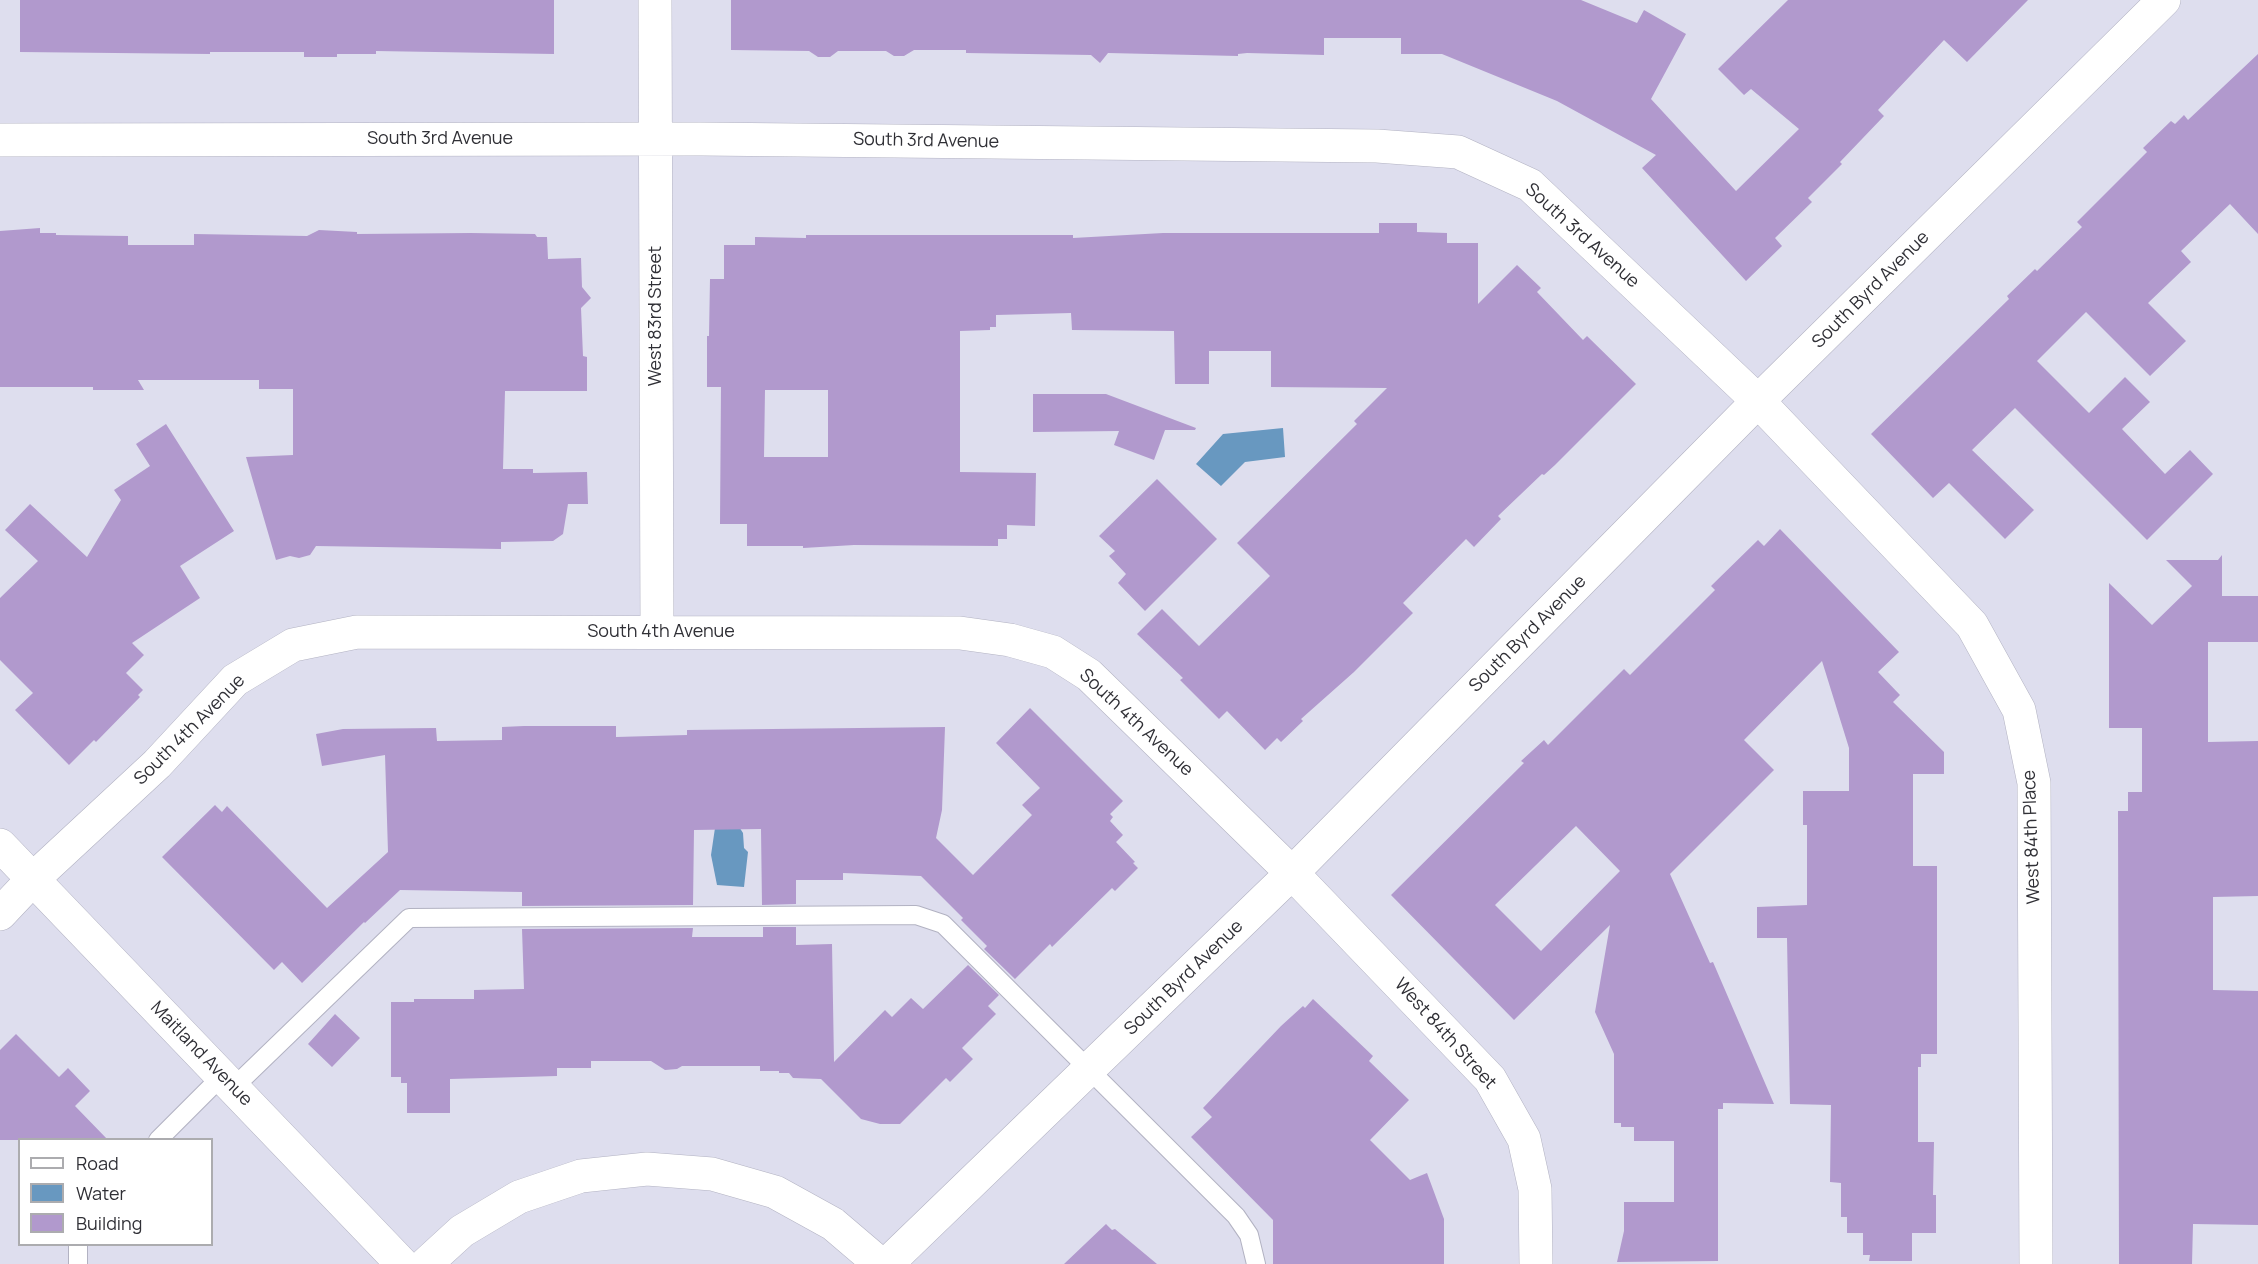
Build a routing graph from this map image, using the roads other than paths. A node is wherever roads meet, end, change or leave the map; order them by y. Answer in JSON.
{"nodes":[{"id":1,"x":655,"y":0,"type":"edge"},
{"id":2,"x":2164,"y":0,"type":"edge"},
{"id":3,"x":656,"y":139,"type":"junction"},
{"id":4,"x":0,"y":140,"type":"edge"},
{"id":5,"x":1758,"y":401,"type":"junction"},
{"id":6,"x":657,"y":631,"type":"junction"},
{"id":7,"x":0,"y":845,"type":"edge"},
{"id":8,"x":1292,"y":873,"type":"junction"},
{"id":9,"x":33,"y":879,"type":"junction"},
{"id":10,"x":0,"y":914,"type":"edge"},
{"id":11,"x":1089,"y":1070,"type":"junction"},
{"id":12,"x":228,"y":1082,"type":"junction"},
{"id":13,"x":160,"y":1138,"type":"edge"},
{"id":14,"x":78,"y":1246,"type":"edge"},
{"id":15,"x":78,"y":1264,"type":"edge"},
{"id":16,"x":402,"y":1264,"type":"edge"},
{"id":17,"x":426,"y":1264,"type":"edge"},
{"id":18,"x":880,"y":1264,"type":"edge"},
{"id":19,"x":886,"y":1264,"type":"edge"},
{"id":20,"x":1256,"y":1264,"type":"edge"},
{"id":21,"x":1536,"y":1264,"type":"edge"},
{"id":22,"x":2036,"y":1264,"type":"edge"}],
"edges":[{"from":1,"to":3,"type":"street","name":"West 83rd Street"},
{"from":2,"to":5,"type":"street","name":"South Byrd Avenue"},
{"from":3,"to":4,"type":"street","name":"South 3rd Avenue"},
{"from":3,"to":5,"type":"street","name":"South 3rd Avenue"},
{"from":3,"to":6,"type":"street","name":"West 83rd Street"},
{"from":5,"to":8,"type":"street","name":"South Byrd Avenue"},
{"from":5,"to":22,"type":"street","name":"West 84th Place"},
{"from":6,"to":8,"type":"street","name":"South 4th Avenue"},
{"from":6,"to":9,"type":"street","name":"South 4th Avenue"},
{"from":7,"to":9,"type":"street","name":"Maitland Avenue"},
{"from":8,"to":11,"type":"street","name":"South Byrd Avenue"},
{"from":8,"to":21,"type":"street","name":"West 84th Street"},
{"from":9,"to":10,"type":"street","name":"South 4th Avenue"},
{"from":9,"to":12,"type":"street","name":"Maitland Avenue"},
{"from":11,"to":12,"type":"lane"},
{"from":11,"to":19,"type":"street","name":"South Byrd Avenue"},
{"from":11,"to":20,"type":"lane"},
{"from":12,"to":13,"type":"lane"},
{"from":12,"to":16,"type":"street","name":"Maitland Avenue"},
{"from":14,"to":15,"type":"lane"},
{"from":17,"to":18,"type":"street"}]}
